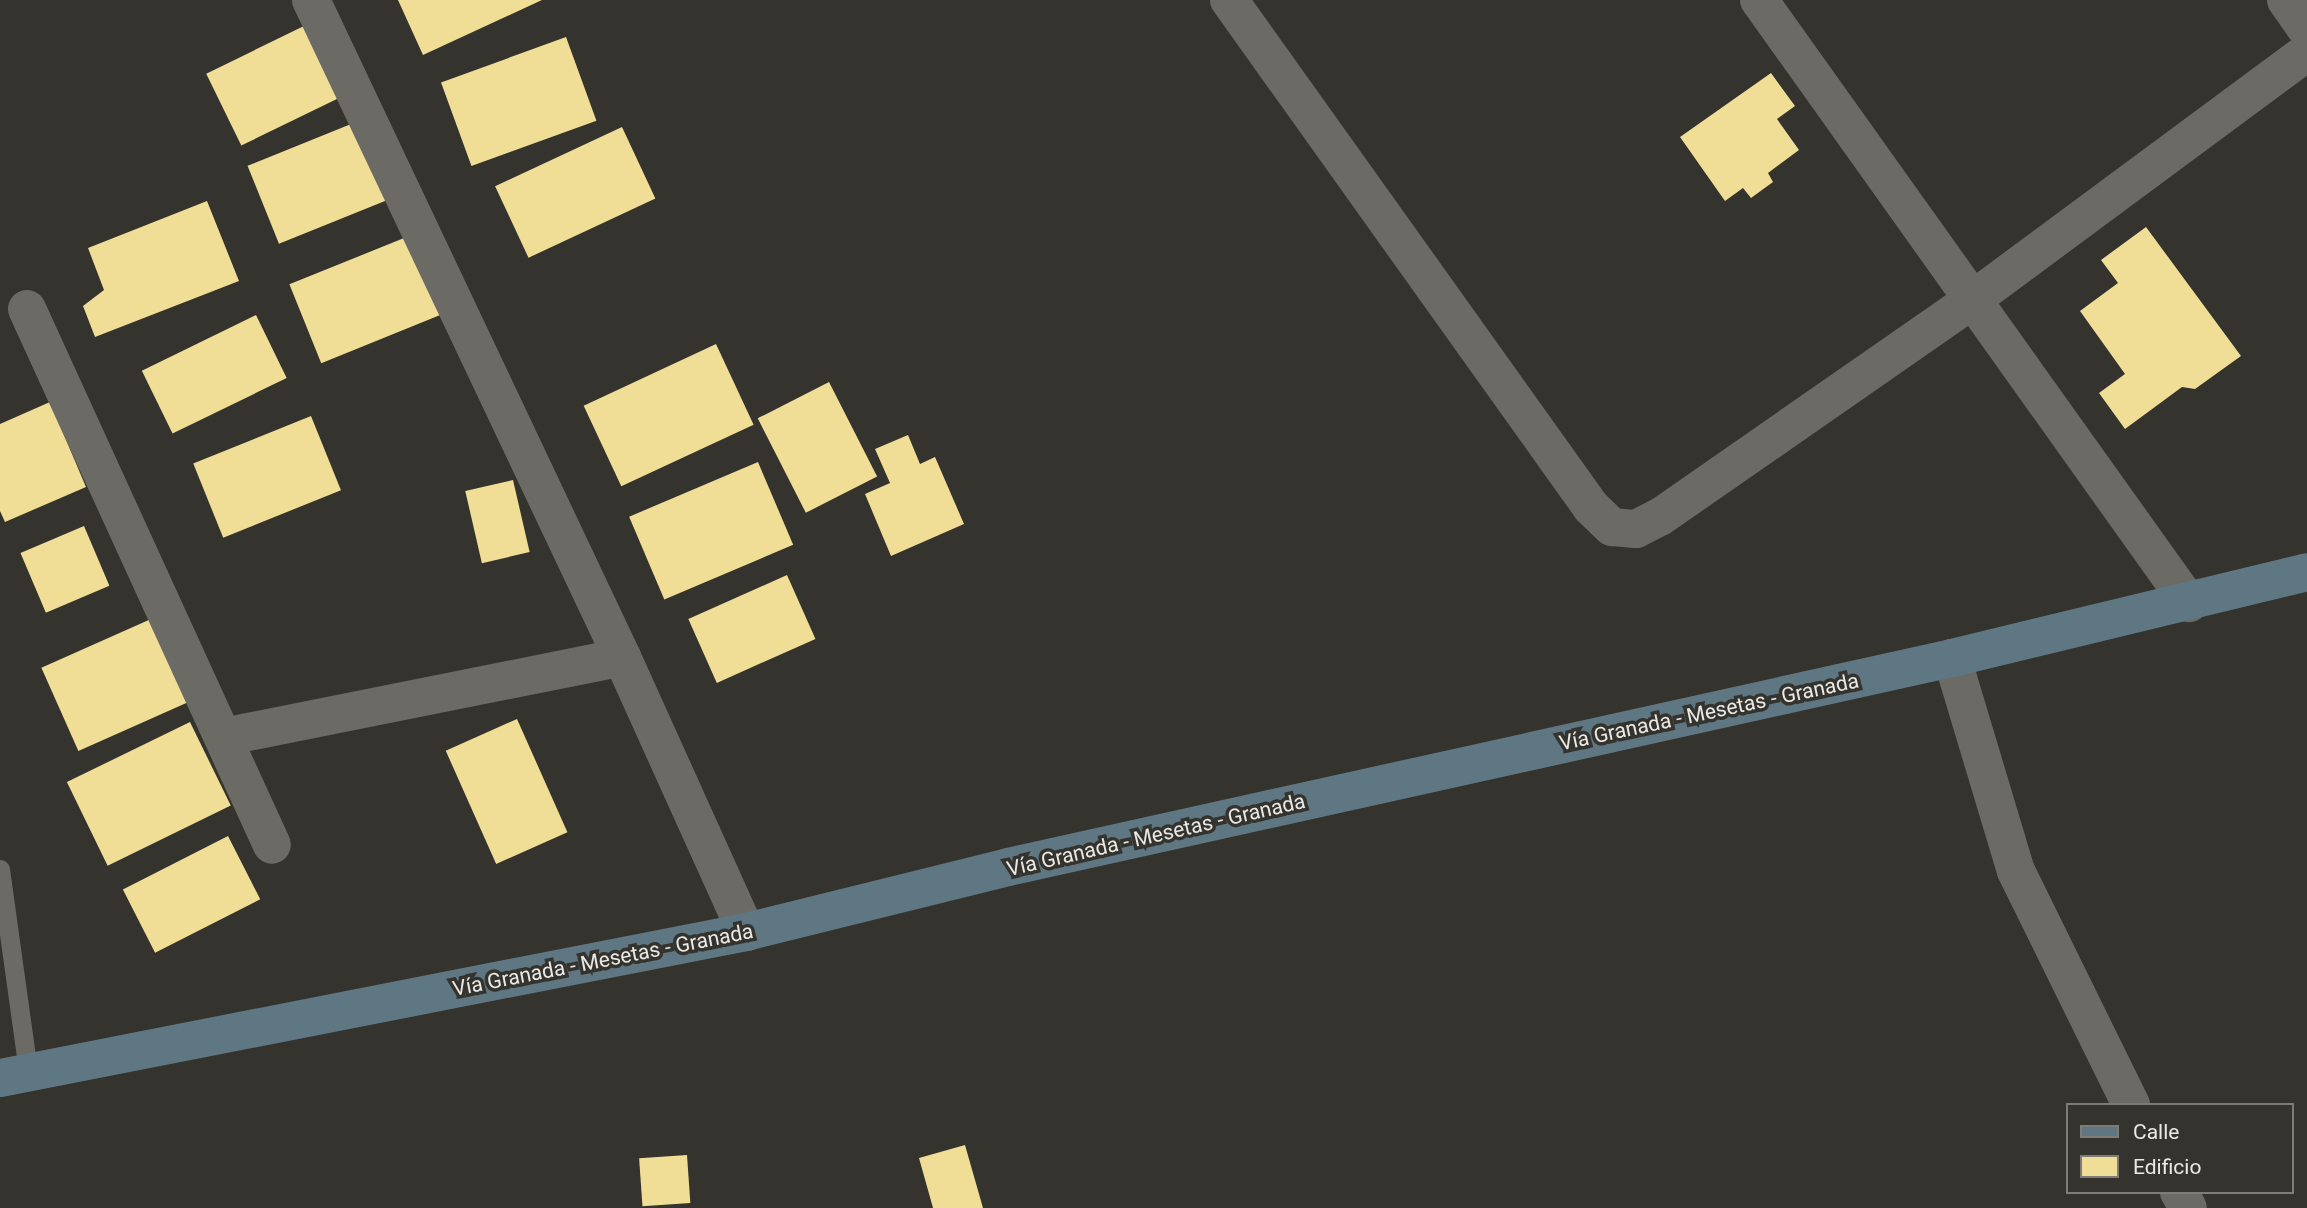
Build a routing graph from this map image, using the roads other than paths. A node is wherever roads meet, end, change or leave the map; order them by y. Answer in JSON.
{"nodes":[{"id":1,"x":311,"y":0,"type":"edge"},
{"id":2,"x":1228,"y":0,"type":"edge"},
{"id":3,"x":1759,"y":0,"type":"edge"},
{"id":4,"x":2286,"y":0,"type":"edge"},
{"id":5,"x":2307,"y":30,"type":"edge"},
{"id":6,"x":2307,"y":51,"type":"edge"},
{"id":7,"x":1972,"y":300,"type":"junction"},
{"id":8,"x":27,"y":309,"type":"dead end"},
{"id":9,"x":2307,"y":572,"type":"edge"},
{"id":10,"x":2189,"y":603,"type":"junction"},
{"id":11,"x":622,"y":657,"type":"junction"},
{"id":12,"x":1952,"y":658,"type":"junction"},
{"id":13,"x":223,"y":737,"type":"junction"},
{"id":14,"x":272,"y":845,"type":"dead end"},
{"id":15,"x":0,"y":869,"type":"edge"},
{"id":16,"x":746,"y":932,"type":"junction"},
{"id":17,"x":14,"y":1074,"type":"edge"},
{"id":18,"x":2130,"y":1103,"type":"edge"}],
"edges":[{"from":1,"to":11,"type":"street"},
{"from":2,"to":7,"type":"street"},
{"from":3,"to":7,"type":"street"},
{"from":4,"to":5,"type":"street"},
{"from":6,"to":7,"type":"street"},
{"from":7,"to":10,"type":"street"},
{"from":8,"to":13,"type":"street"},
{"from":9,"to":10,"type":"main road","name":"Vía Granada - Mesetas - Granada"},
{"from":10,"to":12,"type":"main road","name":"Vía Granada - Mesetas - Granada"},
{"from":11,"to":13,"type":"street"},
{"from":11,"to":16,"type":"street"},
{"from":12,"to":16,"type":"main road","name":"Vía Granada - Mesetas - Granada"},
{"from":12,"to":18,"type":"street"},
{"from":13,"to":14,"type":"street"},
{"from":15,"to":17,"type":"lane"},
{"from":16,"to":17,"type":"main road","name":"Vía Granada - Mesetas - Granada"}]}
